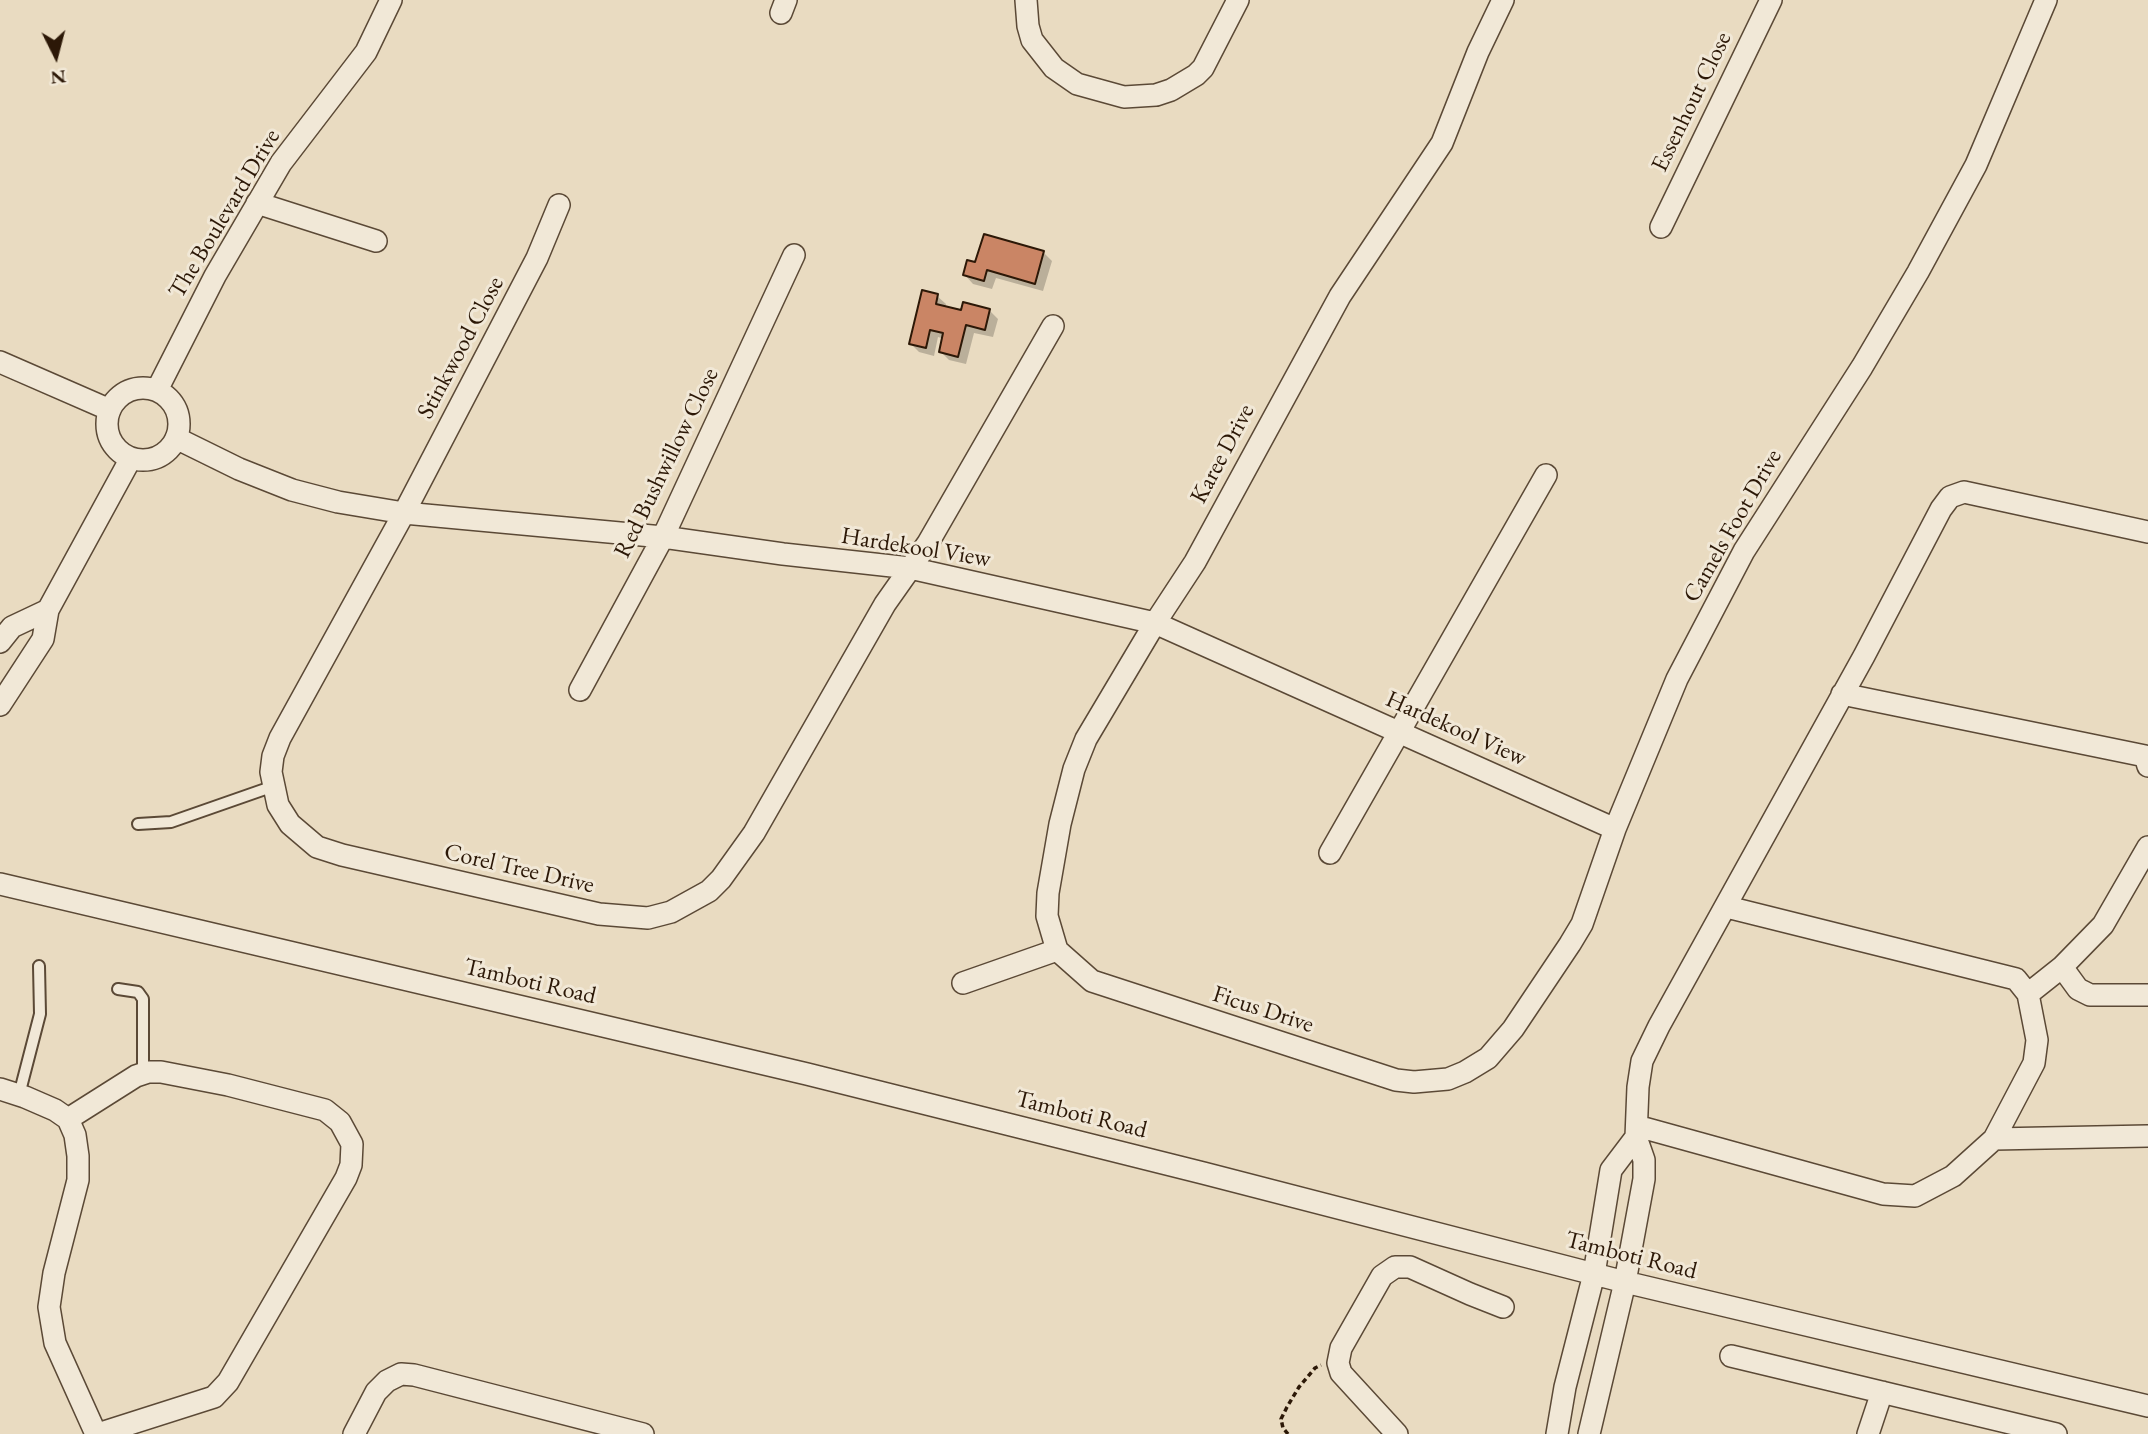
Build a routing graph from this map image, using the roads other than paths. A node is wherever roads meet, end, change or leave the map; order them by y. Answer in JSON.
{"nodes":[{"id":1,"x":391,"y":0,"type":"edge"},
{"id":2,"x":1027,"y":0,"type":"edge"},
{"id":3,"x":1238,"y":0,"type":"edge"},
{"id":4,"x":1503,"y":0,"type":"edge"},
{"id":5,"x":1771,"y":0,"type":"edge"},
{"id":6,"x":2046,"y":0,"type":"edge"},
{"id":7,"x":257,"y":204,"type":"junction"},
{"id":8,"x":559,"y":205,"type":"dead end"},
{"id":9,"x":1661,"y":227,"type":"dead end"},
{"id":10,"x":376,"y":241,"type":"dead end"},
{"id":11,"x":794,"y":256,"type":"dead end"},
{"id":12,"x":1053,"y":326,"type":"dead end"},
{"id":13,"x":0,"y":362,"type":"edge"},
{"id":14,"x":157,"y":390,"type":"junction"},
{"id":15,"x":110,"y":410,"type":"junction"},
{"id":16,"x":176,"y":438,"type":"junction"},
{"id":17,"x":131,"y":458,"type":"junction"},
{"id":18,"x":1546,"y":475,"type":"dead end"},
{"id":19,"x":404,"y":513,"type":"junction"},
{"id":20,"x":2148,"y":532,"type":"edge"},
{"id":21,"x":663,"y":537,"type":"junction"},
{"id":22,"x":910,"y":568,"type":"junction"},
{"id":23,"x":48,"y":610,"type":"junction"},
{"id":24,"x":1155,"y":623,"type":"junction"},
{"id":25,"x":0,"y":642,"type":"edge"},
{"id":26,"x":580,"y":690,"type":"dead end"},
{"id":27,"x":1842,"y":694,"type":"junction"},
{"id":28,"x":0,"y":705,"type":"edge"},
{"id":29,"x":1400,"y":733,"type":"junction"},
{"id":30,"x":2147,"y":759,"type":"edge"},
{"id":31,"x":274,"y":786,"type":"junction"},
{"id":32,"x":138,"y":824,"type":"dead end"},
{"id":33,"x":1615,"y":829,"type":"junction"},
{"id":34,"x":2148,"y":847,"type":"edge"},
{"id":35,"x":1330,"y":853,"type":"dead end"},
{"id":36,"x":0,"y":884,"type":"edge"},
{"id":37,"x":1727,"y":907,"type":"junction"},
{"id":38,"x":1058,"y":950,"type":"junction"},
{"id":39,"x":39,"y":966,"type":"dead end"},
{"id":40,"x":2062,"y":967,"type":"junction"},
{"id":41,"x":963,"y":983,"type":"dead end"},
{"id":42,"x":118,"y":989,"type":"dead end"},
{"id":43,"x":2028,"y":994,"type":"junction"},
{"id":44,"x":2148,"y":995,"type":"edge"},
{"id":45,"x":1465,"y":1072,"type":"joint"},
{"id":46,"x":143,"y":1073,"type":"junction"},
{"id":47,"x":10,"y":1092,"type":"edge"},
{"id":48,"x":68,"y":1119,"type":"junction"},
{"id":49,"x":1636,"y":1131,"type":"junction"},
{"id":50,"x":2148,"y":1136,"type":"edge"},
{"id":51,"x":1994,"y":1139,"type":"junction"},
{"id":52,"x":1594,"y":1274,"type":"junction"},
{"id":53,"x":1625,"y":1282,"type":"junction"},
{"id":54,"x":1503,"y":1307,"type":"dead end"},
{"id":55,"x":1731,"y":1356,"type":"dead end"},
{"id":56,"x":1881,"y":1392,"type":"junction"},
{"id":57,"x":2148,"y":1406,"type":"edge"},
{"id":58,"x":613,"y":1431,"type":"edge"},
{"id":59,"x":97,"y":1434,"type":"edge"},
{"id":60,"x":354,"y":1434,"type":"edge"},
{"id":61,"x":643,"y":1434,"type":"edge"},
{"id":62,"x":1398,"y":1434,"type":"edge"},
{"id":63,"x":1557,"y":1434,"type":"edge"},
{"id":64,"x":1589,"y":1434,"type":"edge"},
{"id":65,"x":1868,"y":1434,"type":"edge"},
{"id":66,"x":2056,"y":1434,"type":"edge"}],
"edges":[{"from":1,"to":7,"type":"street","name":"The Boulevard Drive"},
{"from":2,"to":3,"type":"street"},
{"from":4,"to":24,"type":"street","name":"Karee Drive"},
{"from":5,"to":9,"type":"street","name":"Essenhout Close"},
{"from":6,"to":33,"type":"street","name":"Camels Foot Drive"},
{"from":7,"to":10,"type":"street"},
{"from":7,"to":14,"type":"street","name":"The Boulevard Drive"},
{"from":8,"to":19,"type":"street","name":"Stinkwood Close"},
{"from":11,"to":21,"type":"street","name":"Red Bushwillow Close"},
{"from":12,"to":22,"type":"street","name":"Corel Tree Drive"},
{"from":13,"to":15,"type":"street"},
{"from":14,"to":15,"type":"street"},
{"from":14,"to":16,"type":"street"},
{"from":15,"to":17,"type":"street"},
{"from":16,"to":17,"type":"street"},
{"from":16,"to":19,"type":"street","name":"Hardekool View"},
{"from":17,"to":23,"type":"street"},
{"from":18,"to":29,"type":"street"},
{"from":19,"to":21,"type":"street","name":"Hardekool View"},
{"from":19,"to":31,"type":"street","name":"Corel Tree Drive"},
{"from":20,"to":27,"type":"street"},
{"from":21,"to":22,"type":"street","name":"Hardekool View"},
{"from":21,"to":26,"type":"street","name":"Red Bushwillow Close"},
{"from":22,"to":24,"type":"street","name":"Hardekool View"},
{"from":22,"to":31,"type":"street","name":"Corel Tree Drive"},
{"from":23,"to":25,"type":"street"},
{"from":23,"to":28,"type":"street"},
{"from":24,"to":29,"type":"street","name":"Hardekool View"},
{"from":24,"to":38,"type":"street","name":"Karee Drive"},
{"from":27,"to":30,"type":"street"},
{"from":27,"to":37,"type":"street"},
{"from":29,"to":33,"type":"street","name":"Hardekool View"},
{"from":29,"to":35,"type":"street"},
{"from":31,"to":32,"type":"lane"},
{"from":33,"to":45,"type":"street","name":"Camels Foot Drive"},
{"from":34,"to":40,"type":"street"},
{"from":36,"to":52,"type":"street","name":"Tamboti Road"},
{"from":37,"to":43,"type":"street"},
{"from":37,"to":49,"type":"street"},
{"from":38,"to":41,"type":"street"},
{"from":38,"to":45,"type":"street","name":"Ficus Drive"},
{"from":39,"to":47,"type":"lane"},
{"from":40,"to":43,"type":"street"},
{"from":40,"to":44,"type":"street"},
{"from":42,"to":46,"type":"lane"},
{"from":43,"to":51,"type":"street"},
{"from":46,"to":48,"type":"street"},
{"from":46,"to":59,"type":"street"},
{"from":47,"to":48,"type":"street"},
{"from":48,"to":59,"type":"street"},
{"from":49,"to":51,"type":"street"},
{"from":49,"to":52,"type":"street"},
{"from":49,"to":53,"type":"street"},
{"from":50,"to":51,"type":"street"},
{"from":52,"to":53,"type":"street","name":"Tamboti Road"},
{"from":52,"to":63,"type":"street"},
{"from":53,"to":57,"type":"street","name":"Tamboti Road"},
{"from":53,"to":64,"type":"street"},
{"from":54,"to":62,"type":"street"},
{"from":55,"to":56,"type":"street"},
{"from":56,"to":65,"type":"street"},
{"from":56,"to":66,"type":"street"},
{"from":58,"to":60,"type":"street"},
{"from":58,"to":61,"type":"street"}]}
